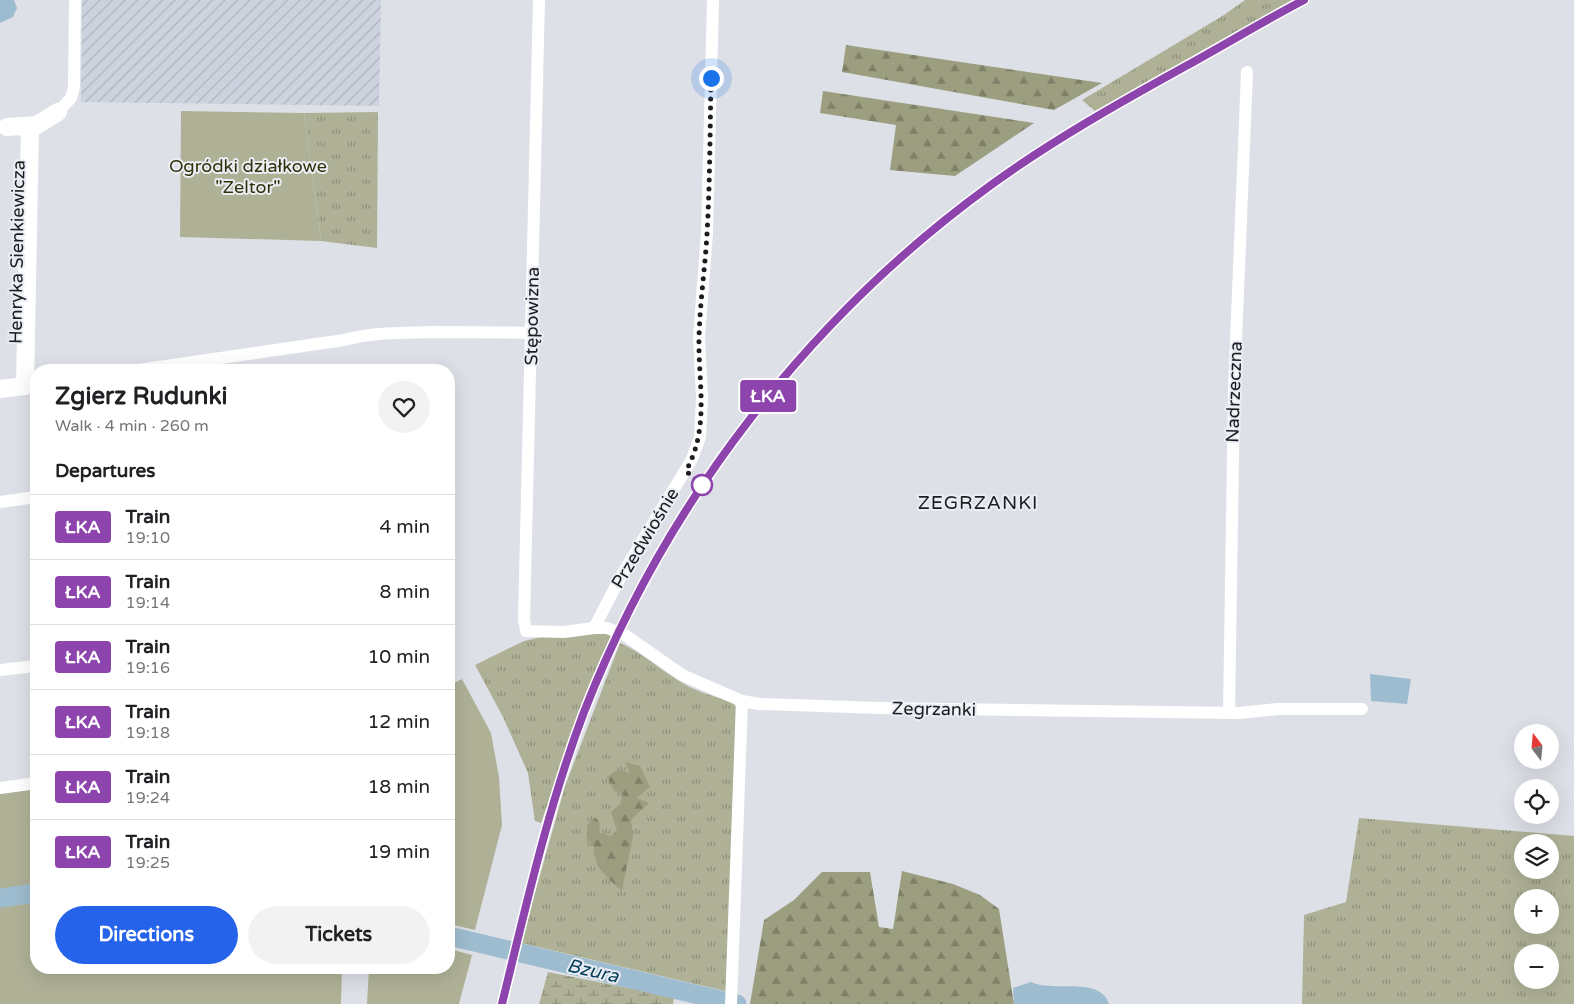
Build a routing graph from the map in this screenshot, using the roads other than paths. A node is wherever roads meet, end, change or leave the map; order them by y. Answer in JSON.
{"nodes":[{"id":1,"x":75,"y":0,"type":"edge"},
{"id":2,"x":539,"y":0,"type":"edge"},
{"id":3,"x":713,"y":0,"type":"edge"},
{"id":4,"x":1247,"y":72,"type":"dead end"},
{"id":5,"x":58,"y":112,"type":"joint"},
{"id":6,"x":15,"y":126,"type":"edge"},
{"id":7,"x":531,"y":333,"type":"junction"},
{"id":8,"x":187,"y":364,"type":"edge"},
{"id":9,"x":19,"y":387,"type":"edge"},
{"id":10,"x":30,"y":498,"type":"edge"},
{"id":11,"x":0,"y":502,"type":"edge"},
{"id":12,"x":594,"y":628,"type":"junction"},
{"id":13,"x":526,"y":631,"type":"joint"},
{"id":14,"x":30,"y":667,"type":"edge"},
{"id":15,"x":0,"y":670,"type":"edge"},
{"id":16,"x":742,"y":700,"type":"junction"},
{"id":17,"x":1362,"y":709,"type":"dead end"},
{"id":18,"x":1229,"y":712,"type":"junction"},
{"id":19,"x":30,"y":784,"type":"edge"},
{"id":20,"x":0,"y":788,"type":"edge"},
{"id":21,"x":732,"y":1000,"type":"edge"}],
"edges":[{"from":1,"to":5,"type":"street","name":"Henryka Sienkiewicza"},
{"from":2,"to":7,"type":"street","name":"Stępowizna"},
{"from":3,"to":12,"type":"street","name":"Przedwiośnie"},
{"from":4,"to":18,"type":"street","name":"Nadrzeczna"},
{"from":5,"to":6,"type":"street","name":"Henryka Sienkiewicza"},
{"from":6,"to":9,"type":"street","name":"Henryka Sienkiewicza"},
{"from":7,"to":8,"type":"street"},
{"from":7,"to":13,"type":"street","name":"Stępowizna"},
{"from":10,"to":11,"type":"street"},
{"from":12,"to":13,"type":"street","name":"Zegrzanki"},
{"from":12,"to":16,"type":"street","name":"Zegrzanki"},
{"from":14,"to":15,"type":"street"},
{"from":16,"to":18,"type":"street","name":"Zegrzanki"},
{"from":16,"to":21,"type":"street"},
{"from":17,"to":18,"type":"street","name":"Zegrzanki"},
{"from":19,"to":20,"type":"street"}]}
